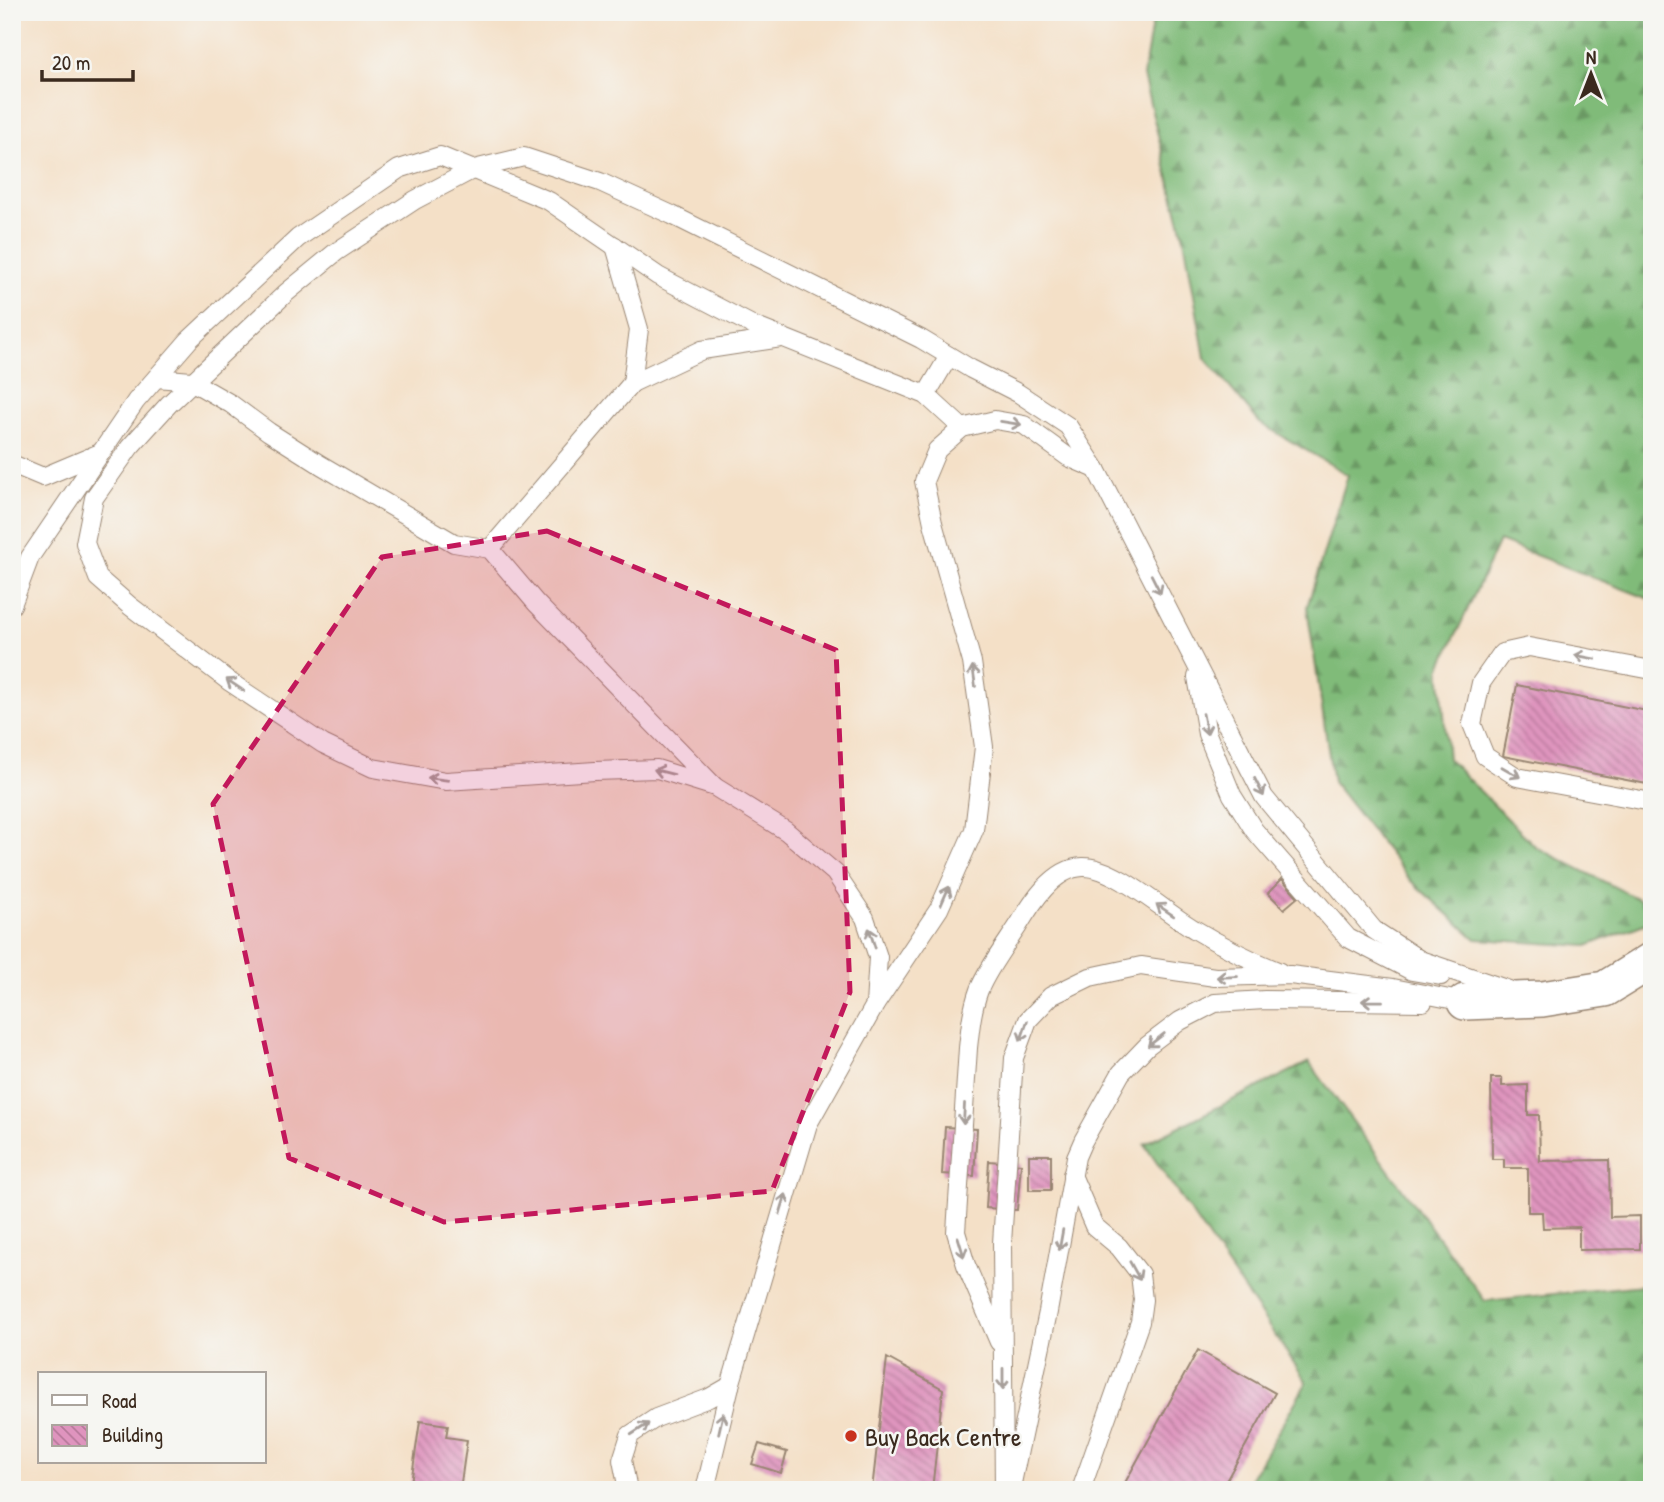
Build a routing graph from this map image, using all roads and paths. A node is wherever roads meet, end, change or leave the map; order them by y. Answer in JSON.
{"nodes":[{"id":1,"x":474,"y":169,"type":"junction"},
{"id":2,"x":615,"y":246,"type":"junction"},
{"id":3,"x":784,"y":338,"type":"junction"},
{"id":4,"x":949,"y":356,"type":"junction"},
{"id":5,"x":157,"y":378,"type":"junction"},
{"id":6,"x":191,"y":381,"type":"junction"},
{"id":7,"x":632,"y":383,"type":"junction"},
{"id":8,"x":926,"y":395,"type":"junction"},
{"id":9,"x":962,"y":428,"type":"junction"},
{"id":10,"x":100,"y":453,"type":"junction"},
{"id":11,"x":12,"y":464,"type":"edge"},
{"id":12,"x":1096,"y":469,"type":"junction"},
{"id":13,"x":490,"y":549,"type":"junction"},
{"id":14,"x":12,"y":605,"type":"edge"},
{"id":15,"x":1193,"y":657,"type":"junction"},
{"id":16,"x":1652,"y":670,"type":"edge"},
{"id":17,"x":715,"y":787,"type":"junction"},
{"id":18,"x":1652,"y":802,"type":"edge"},
{"id":19,"x":1652,"y":960,"type":"edge"},
{"id":20,"x":1290,"y":975,"type":"junction"},
{"id":21,"x":1478,"y":993,"type":"junction"},
{"id":22,"x":875,"y":1005,"type":"junction"},
{"id":23,"x":1072,"y":1175,"type":"junction"},
{"id":24,"x":1003,"y":1351,"type":"junction"},
{"id":25,"x":730,"y":1386,"type":"junction"},
{"id":26,"x":628,"y":1490,"type":"edge"},
{"id":27,"x":705,"y":1490,"type":"edge"},
{"id":28,"x":1004,"y":1490,"type":"edge"},
{"id":29,"x":1011,"y":1490,"type":"edge"},
{"id":30,"x":1081,"y":1490,"type":"edge"}],
"edges":[{"from":1,"to":2,"type":"lane"},
{"from":1,"to":4,"type":"lane"},
{"from":1,"to":5,"type":"lane"},
{"from":1,"to":6,"type":"lane"},
{"from":2,"to":3,"type":"lane"},
{"from":2,"to":7,"type":"lane"},
{"from":3,"to":7,"type":"lane"},
{"from":3,"to":8,"type":"lane"},
{"from":4,"to":8,"type":"lane"},
{"from":4,"to":12,"type":"lane"},
{"from":5,"to":6,"type":"lane"},
{"from":5,"to":10,"type":"lane"},
{"from":6,"to":13,"type":"lane"},
{"from":17,"to":6,"type":"lane","one_way":true},
{"from":7,"to":13,"type":"lane"},
{"from":8,"to":9,"type":"lane"},
{"from":9,"to":12,"type":"lane","one_way":true},
{"from":22,"to":9,"type":"lane","one_way":true},
{"from":10,"to":11,"type":"lane"},
{"from":10,"to":14,"type":"lane"},
{"from":12,"to":15,"type":"lane","one_way":true},
{"from":13,"to":17,"type":"lane"},
{"from":15,"to":21,"type":"lane","one_way":true},
{"from":15,"to":21,"type":"lane","one_way":true},
{"from":16,"to":18,"type":"lane","one_way":true},
{"from":22,"to":17,"type":"lane","one_way":true},
{"from":19,"to":21,"type":"street"},
{"from":20,"to":21,"type":"lane"},
{"from":20,"to":24,"type":"lane","one_way":true},
{"from":20,"to":24,"type":"lane","one_way":true},
{"from":21,"to":23,"type":"lane","one_way":true},
{"from":25,"to":22,"type":"lane","one_way":true},
{"from":23,"to":29,"type":"lane","one_way":true},
{"from":23,"to":30,"type":"lane","one_way":true},
{"from":24,"to":28,"type":"lane","one_way":true},
{"from":26,"to":25,"type":"lane","one_way":true},
{"from":27,"to":25,"type":"lane","one_way":true}]}
